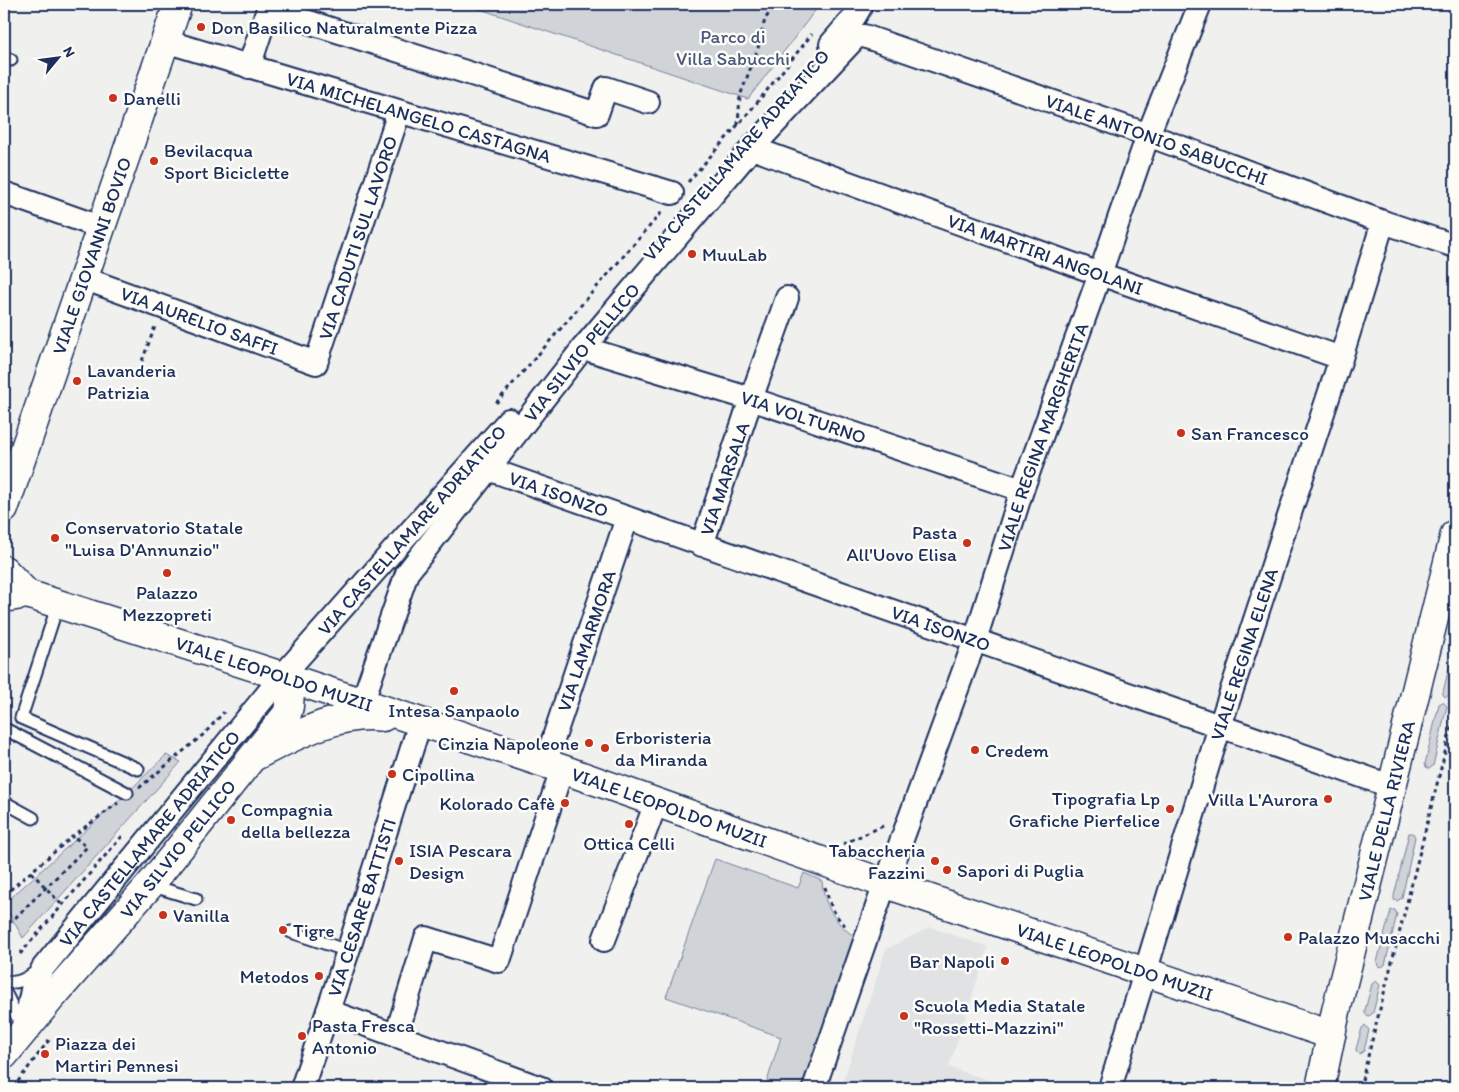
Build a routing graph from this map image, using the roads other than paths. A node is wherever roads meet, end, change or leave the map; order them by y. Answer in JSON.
{"nodes":[{"id":1,"x":178,"y":4,"type":"edge"},
{"id":2,"x":862,"y":4,"type":"edge"},
{"id":3,"x":1200,"y":4,"type":"edge"},
{"id":4,"x":857,"y":36,"type":"joint"},
{"id":5,"x":165,"y":41,"type":"junction"},
{"id":6,"x":249,"y":67,"type":"junction"},
{"id":7,"x":648,"y":102,"type":"dead end"},
{"id":8,"x":399,"y":112,"type":"junction"},
{"id":9,"x":1148,"y":135,"type":"junction"},
{"id":10,"x":752,"y":148,"type":"junction"},
{"id":11,"x":4,"y":193,"type":"edge"},
{"id":12,"x":670,"y":200,"type":"road end"},
{"id":13,"x":1383,"y":222,"type":"junction"},
{"id":14,"x":100,"y":227,"type":"junction"},
{"id":15,"x":1455,"y":246,"type":"edge"},
{"id":16,"x":1100,"y":274,"type":"junction"},
{"id":17,"x":83,"y":278,"type":"junction"},
{"id":18,"x":787,"y":298,"type":"dead end"},
{"id":19,"x":584,"y":348,"type":"junction"},
{"id":20,"x":1341,"y":358,"type":"junction"},
{"id":21,"x":316,"y":363,"type":"joint"},
{"id":22,"x":751,"y":399,"type":"junction"},
{"id":23,"x":488,"y":469,"type":"junction"},
{"id":24,"x":1022,"y":490,"type":"junction"},
{"id":25,"x":4,"y":509,"type":"edge"},
{"id":26,"x":627,"y":518,"type":"junction"},
{"id":27,"x":1455,"y":534,"type":"edge"},
{"id":28,"x":702,"y":545,"type":"junction"},
{"id":29,"x":4,"y":570,"type":"edge"},
{"id":30,"x":15,"y":596,"type":"edge"},
{"id":31,"x":58,"y":604,"type":"junction"},
{"id":32,"x":975,"y":640,"type":"junction"},
{"id":33,"x":282,"y":676,"type":"junction"},
{"id":34,"x":362,"y":703,"type":"junction"},
{"id":35,"x":419,"y":726,"type":"junction"},
{"id":36,"x":1220,"y":726,"type":"junction"},
{"id":37,"x":7,"y":730,"type":"dead end"},
{"id":38,"x":464,"y":737,"type":"junction"},
{"id":39,"x":253,"y":757,"type":"junction"},
{"id":40,"x":553,"y":767,"type":"junction"},
{"id":41,"x":138,"y":768,"type":"dead end"},
{"id":42,"x":1393,"y":787,"type":"junction"},
{"id":43,"x":129,"y":794,"type":"road end"},
{"id":44,"x":4,"y":802,"type":"edge"},
{"id":45,"x":656,"y":803,"type":"junction"},
{"id":46,"x":33,"y":818,"type":"dead end"},
{"id":47,"x":886,"y":884,"type":"junction"},
{"id":48,"x":150,"y":885,"type":"junction"},
{"id":49,"x":196,"y":899,"type":"dead end"},
{"id":50,"x":291,"y":932,"type":"dead end"},
{"id":51,"x":604,"y":940,"type":"dead end"},
{"id":52,"x":348,"y":951,"type":"junction"},
{"id":53,"x":43,"y":968,"type":"junction"},
{"id":54,"x":1146,"y":971,"type":"junction"},
{"id":55,"x":4,"y":981,"type":"edge"},
{"id":56,"x":4,"y":990,"type":"edge"},
{"id":57,"x":328,"y":1011,"type":"junction"},
{"id":58,"x":39,"y":1025,"type":"junction"},
{"id":59,"x":1331,"y":1034,"type":"junction"},
{"id":60,"x":396,"y":1036,"type":"junction"},
{"id":61,"x":4,"y":1055,"type":"edge"},
{"id":62,"x":302,"y":1088,"type":"edge"},
{"id":63,"x":541,"y":1088,"type":"edge"},
{"id":64,"x":814,"y":1088,"type":"edge"},
{"id":65,"x":1110,"y":1088,"type":"edge"},
{"id":66,"x":1320,"y":1088,"type":"edge"}],
"edges":[{"from":1,"to":5,"type":"street","name":"VIALE GIOVANNI BOVIO"},
{"from":2,"to":33,"type":"street","name":"VIA CASTELLAMARE ADRIATICO"},
{"from":3,"to":9,"type":"street","name":"VIALE REGINA MARGHERITA"},
{"from":4,"to":9,"type":"street","name":"VIALE ANTONIO SABUCCHI"},
{"from":4,"to":10,"type":"street","name":"VIA SILVIO PELLICO"},
{"from":5,"to":6,"type":"street","name":"VIA MICHELANGELO CASTAGNA"},
{"from":5,"to":14,"type":"street","name":"VIALE GIOVANNI BOVIO"},
{"from":6,"to":7,"type":"street"},
{"from":6,"to":8,"type":"street","name":"VIA MICHELANGELO CASTAGNA"},
{"from":8,"to":12,"type":"street","name":"VIA MICHELANGELO CASTAGNA"},
{"from":8,"to":21,"type":"street","name":"VIA CADUTI SUL LAVORO"},
{"from":9,"to":13,"type":"street","name":"VIALE ANTONIO SABUCCHI"},
{"from":9,"to":16,"type":"street","name":"VIALE REGINA MARGHERITA"},
{"from":10,"to":16,"type":"street","name":"VIA MARTIRI ANGOLANI"},
{"from":10,"to":19,"type":"street","name":"VIA SILVIO PELLICO"},
{"from":11,"to":14,"type":"street"},
{"from":13,"to":15,"type":"street","name":"VIALE ANTONIO SABUCCHI"},
{"from":13,"to":20,"type":"street","name":"VIALE REGINA ELENA"},
{"from":14,"to":17,"type":"street","name":"VIALE GIOVANNI BOVIO"},
{"from":16,"to":20,"type":"street","name":"VIA MARTIRI ANGOLANI"},
{"from":16,"to":24,"type":"street","name":"VIALE REGINA MARGHERITA"},
{"from":17,"to":21,"type":"street","name":"VIA AURELIO SAFFI"},
{"from":17,"to":25,"type":"street","name":"VIALE GIOVANNI BOVIO"},
{"from":18,"to":22,"type":"street","name":"VIA MARSALA"},
{"from":19,"to":22,"type":"street","name":"VIA VOLTURNO"},
{"from":19,"to":23,"type":"street","name":"VIA SILVIO PELLICO"},
{"from":20,"to":36,"type":"street","name":"VIALE REGINA ELENA"},
{"from":22,"to":24,"type":"street","name":"VIA VOLTURNO"},
{"from":22,"to":28,"type":"street","name":"VIA MARSALA"},
{"from":23,"to":26,"type":"street","name":"VIA ISONZO"},
{"from":23,"to":34,"type":"street","name":"VIA SILVIO PELLICO"},
{"from":24,"to":32,"type":"street","name":"VIALE REGINA MARGHERITA"},
{"from":26,"to":28,"type":"street","name":"VIA ISONZO"},
{"from":26,"to":40,"type":"street","name":"VIA LAMARMORA"},
{"from":27,"to":42,"type":"street","name":"VIALE DELLA RIVIERA"},
{"from":28,"to":32,"type":"street","name":"VIA ISONZO"},
{"from":29,"to":30,"type":"street","name":"VIALE LEOPOLDO MUZII"},
{"from":30,"to":31,"type":"street","name":"VIALE LEOPOLDO MUZII"},
{"from":31,"to":33,"type":"street","name":"VIALE LEOPOLDO MUZII"},
{"from":31,"to":41,"type":"lane"},
{"from":32,"to":36,"type":"street","name":"VIA ISONZO"},
{"from":32,"to":47,"type":"street","name":"VIALE REGINA MARGHERITA"},
{"from":33,"to":34,"type":"street","name":"VIALE LEOPOLDO MUZII"},
{"from":33,"to":39,"type":"street","name":"VIA SILVIO PELLICO"},
{"from":33,"to":53,"type":"street","name":"VIA CASTELLAMARE ADRIATICO"},
{"from":34,"to":38,"type":"street","name":"VIALE LEOPOLDO MUZII"},
{"from":35,"to":38,"type":"street","name":"VIALE LEOPOLDO MUZII"},
{"from":35,"to":39,"type":"street","name":"VIALE LEOPOLDO MUZII"},
{"from":35,"to":52,"type":"street","name":"VIA CESARE BATTISTI"},
{"from":36,"to":42,"type":"street","name":"VIA ISONZO"},
{"from":36,"to":54,"type":"street","name":"VIALE REGINA ELENA"},
{"from":37,"to":43,"type":"lane"},
{"from":38,"to":40,"type":"street","name":"VIALE LEOPOLDO MUZII"},
{"from":39,"to":48,"type":"street","name":"VIA SILVIO PELLICO"},
{"from":40,"to":45,"type":"street","name":"VIALE LEOPOLDO MUZII"},
{"from":40,"to":60,"type":"street","name":"VIA LAMARMORA"},
{"from":42,"to":59,"type":"street","name":"VIALE DELLA RIVIERA"},
{"from":44,"to":46,"type":"lane"},
{"from":45,"to":47,"type":"street","name":"VIALE LEOPOLDO MUZII"},
{"from":45,"to":51,"type":"street"},
{"from":47,"to":54,"type":"street","name":"VIALE LEOPOLDO MUZII"},
{"from":47,"to":64,"type":"street","name":"VIALE REGINA MARGHERITA"},
{"from":48,"to":49,"type":"lane"},
{"from":48,"to":58,"type":"street","name":"VIA SILVIO PELLICO"},
{"from":50,"to":52,"type":"lane"},
{"from":52,"to":57,"type":"street","name":"VIA CESARE BATTISTI"},
{"from":53,"to":55,"type":"lane"},
{"from":53,"to":58,"type":"street","name":"VIA CASTELLAMARE ADRIATICO"},
{"from":54,"to":59,"type":"street","name":"VIALE LEOPOLDO MUZII"},
{"from":54,"to":65,"type":"street","name":"VIALE REGINA ELENA"},
{"from":56,"to":58,"type":"lane"},
{"from":57,"to":60,"type":"street"},
{"from":57,"to":62,"type":"street","name":"VIA CESARE BATTISTI"},
{"from":58,"to":61,"type":"street","name":"VIA SILVIO PELLICO"},
{"from":59,"to":66,"type":"street","name":"VIALE DELLA RIVIERA"},
{"from":60,"to":63,"type":"street"}]}
